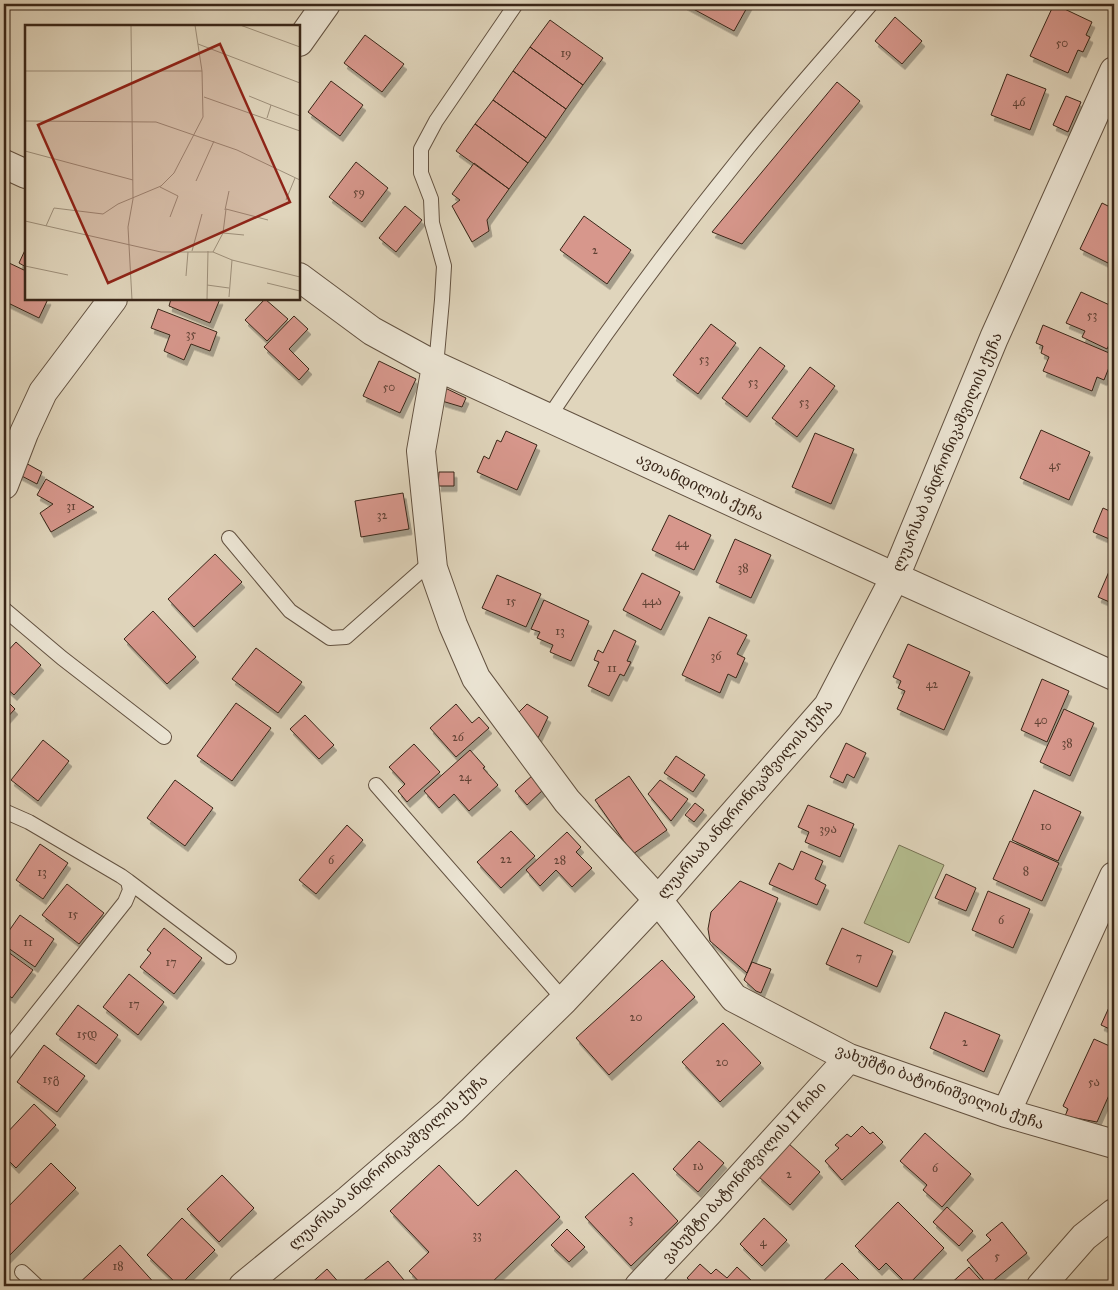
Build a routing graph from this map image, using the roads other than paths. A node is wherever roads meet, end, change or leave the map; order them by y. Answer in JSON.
{"nodes":[{"id":1,"x":326,"y":4,"type":"edge"},
{"id":2,"x":516,"y":4,"type":"edge"},
{"id":3,"x":871,"y":4,"type":"edge"},
{"id":4,"x":300,"y":41,"type":"edge"},
{"id":5,"x":1114,"y":70,"type":"edge"},
{"id":6,"x":4,"y":164,"type":"edge"},
{"id":7,"x":25,"y":174,"type":"edge"},
{"id":8,"x":300,"y":278,"type":"edge"},
{"id":9,"x":112,"y":300,"type":"edge"},
{"id":10,"x":436,"y":366,"type":"junction"},
{"id":11,"x":549,"y":418,"type":"junction"},
{"id":12,"x":4,"y":485,"type":"edge"},
{"id":13,"x":229,"y":538,"type":"dead end"},
{"id":14,"x":432,"y":561,"type":"junction"},
{"id":15,"x":895,"y":577,"type":"junction"},
{"id":16,"x":4,"y":608,"type":"edge"},
{"id":17,"x":1114,"y":676,"type":"edge"},
{"id":18,"x":164,"y":737,"type":"dead end"},
{"id":19,"x":376,"y":785,"type":"dead end"},
{"id":20,"x":4,"y":811,"type":"edge"},
{"id":21,"x":1114,"y":876,"type":"edge"},
{"id":22,"x":128,"y":881,"type":"junction"},
{"id":23,"x":658,"y":900,"type":"junction"},
{"id":24,"x":230,"y":957,"type":"dead end"},
{"id":25,"x":564,"y":1000,"type":"junction"},
{"id":26,"x":4,"y":1054,"type":"edge"},
{"id":27,"x":849,"y":1058,"type":"junction"},
{"id":28,"x":1006,"y":1113,"type":"junction"},
{"id":29,"x":1114,"y":1144,"type":"edge"},
{"id":30,"x":1114,"y":1213,"type":"edge"},
{"id":31,"x":22,"y":1272,"type":"dead end"},
{"id":32,"x":37,"y":1286,"type":"edge"},
{"id":33,"x":243,"y":1286,"type":"edge"},
{"id":34,"x":639,"y":1286,"type":"edge"},
{"id":35,"x":1041,"y":1286,"type":"edge"}],
"edges":[{"from":1,"to":4,"type":"street"},
{"from":2,"to":10,"type":"lane","name":"ვახუშტი ბატონიშვილის ქუჩა"},
{"from":3,"to":11,"type":"lane"},
{"from":5,"to":15,"type":"street","name":"ლუარსაბ ანდრონიკაშვილის ქუჩა"},
{"from":6,"to":7,"type":"street"},
{"from":8,"to":10,"type":"street","name":"ავთანდილის ქუჩა"},
{"from":9,"to":12,"type":"street"},
{"from":10,"to":11,"type":"street","name":"ავთანდილის ქუჩა"},
{"from":10,"to":14,"type":"street","name":"ვახუშტი ბატონიშვილის ქუჩა"},
{"from":11,"to":15,"type":"street","name":"ავთანდილის ქუჩა"},
{"from":13,"to":14,"type":"lane"},
{"from":14,"to":23,"type":"street","name":"ვახუშტი ბატონიშვილის ქუჩა"},
{"from":15,"to":17,"type":"street","name":"ავთანდილის ქუჩა"},
{"from":15,"to":23,"type":"street","name":"ლუარსაბ ანდრონიკაშვილის ქუჩა"},
{"from":16,"to":18,"type":"lane"},
{"from":19,"to":25,"type":"lane"},
{"from":20,"to":22,"type":"lane"},
{"from":21,"to":28,"type":"street"},
{"from":22,"to":24,"type":"lane"},
{"from":22,"to":26,"type":"lane"},
{"from":23,"to":25,"type":"street","name":"ლუარსაბ ანდრონიკაშვილის ქუჩა"},
{"from":23,"to":27,"type":"street","name":"ვახუშტი ბატონიშვილის ქუჩა"},
{"from":25,"to":33,"type":"street","name":"ლუარსაბ ანდრონიკაშვილის ქუჩა"},
{"from":27,"to":28,"type":"street","name":"ვახუშტი ბატონიშვილის ქუჩა"},
{"from":27,"to":34,"type":"street","name":"ვახუშტი ბატონიშვილის II ჩიხი"},
{"from":28,"to":29,"type":"street","name":"ვახუშტი ბატონიშვილის ქუჩა"},
{"from":30,"to":35,"type":"street"},
{"from":31,"to":32,"type":"lane"}]}
